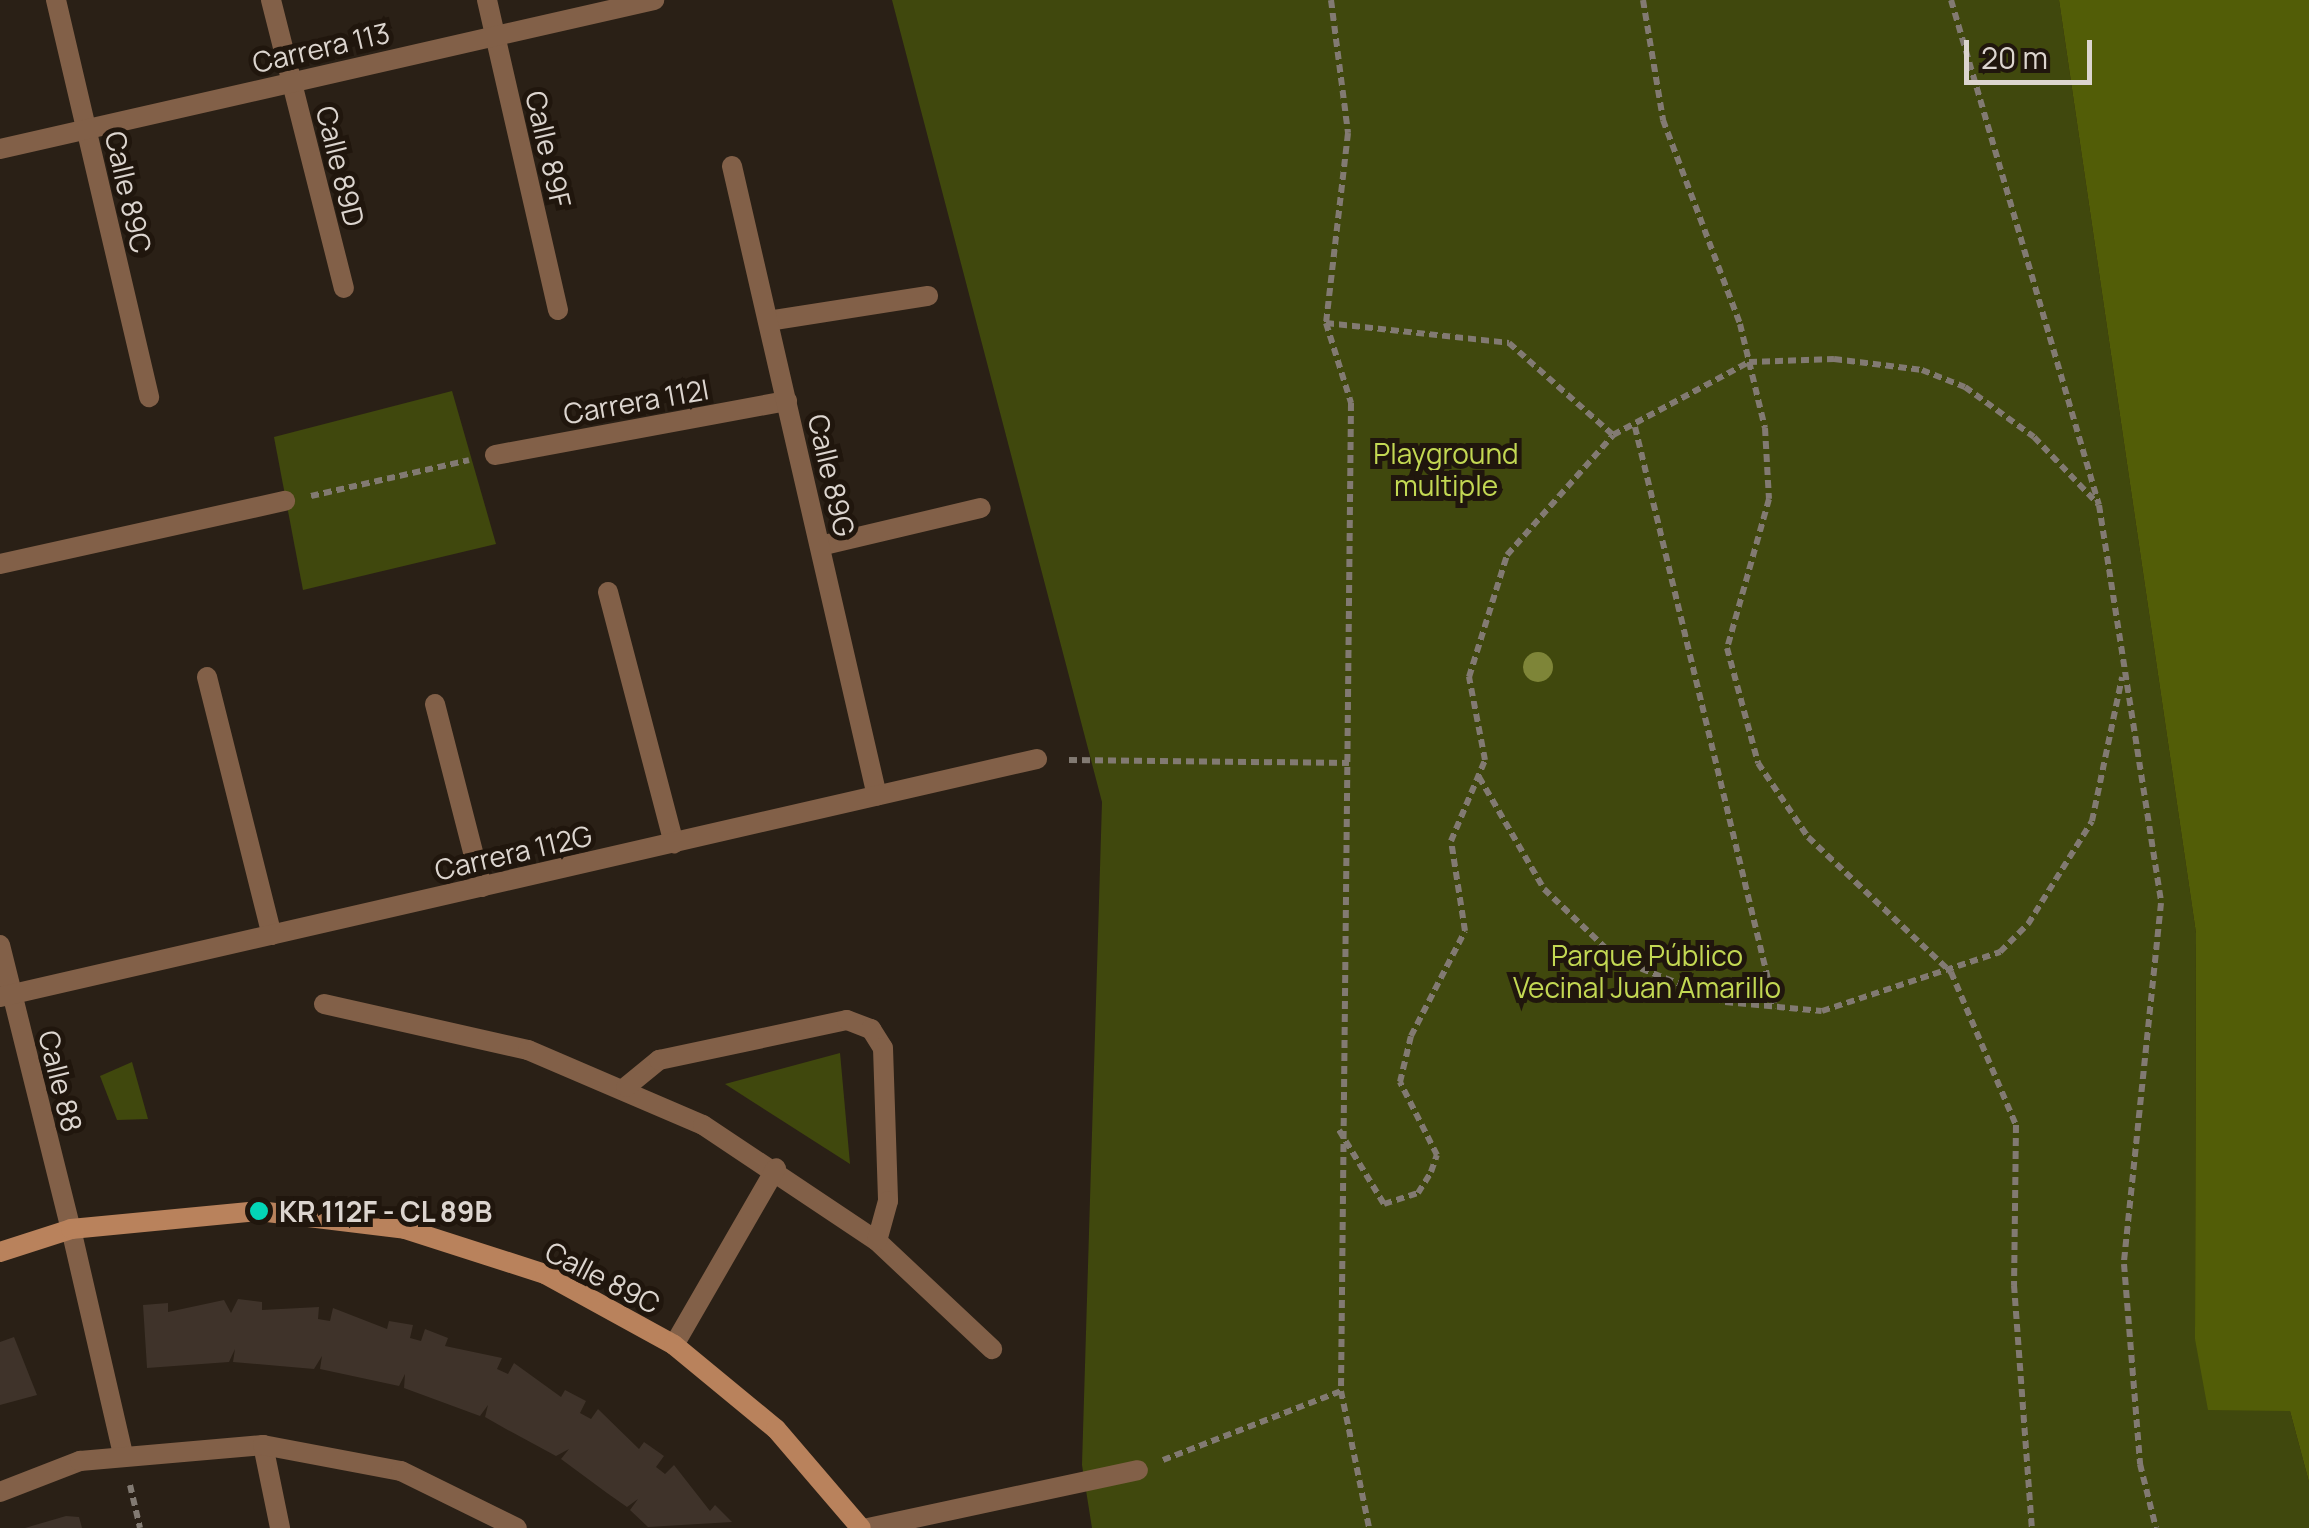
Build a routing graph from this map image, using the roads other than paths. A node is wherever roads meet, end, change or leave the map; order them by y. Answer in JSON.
{"nodes":[{"id":1,"x":56,"y":0,"type":"edge"},
{"id":2,"x":271,"y":0,"type":"edge"},
{"id":3,"x":487,"y":0,"type":"edge"},
{"id":4,"x":654,"y":0,"type":"edge"},
{"id":5,"x":495,"y":36,"type":"junction"},
{"id":6,"x":292,"y":82,"type":"junction"},
{"id":7,"x":86,"y":129,"type":"junction"},
{"id":8,"x":0,"y":148,"type":"edge"},
{"id":9,"x":732,"y":166,"type":"dead end"},
{"id":10,"x":344,"y":288,"type":"dead end"},
{"id":11,"x":928,"y":296,"type":"dead end"},
{"id":12,"x":558,"y":310,"type":"dead end"},
{"id":13,"x":768,"y":321,"type":"junction"},
{"id":14,"x":149,"y":397,"type":"dead end"},
{"id":15,"x":786,"y":401,"type":"junction"},
{"id":16,"x":495,"y":455,"type":"road end"},
{"id":17,"x":285,"y":501,"type":"road end"},
{"id":18,"x":980,"y":508,"type":"dead end"},
{"id":19,"x":820,"y":546,"type":"junction"},
{"id":20,"x":0,"y":564,"type":"edge"},
{"id":21,"x":608,"y":592,"type":"dead end"},
{"id":22,"x":208,"y":676,"type":"dead end"},
{"id":23,"x":434,"y":704,"type":"dead end"},
{"id":24,"x":1037,"y":759,"type":"road end"},
{"id":25,"x":877,"y":796,"type":"junction"},
{"id":26,"x":674,"y":843,"type":"junction"},
{"id":27,"x":482,"y":887,"type":"junction"},
{"id":28,"x":272,"y":935,"type":"junction"},
{"id":29,"x":0,"y":946,"type":"edge"},
{"id":30,"x":5,"y":995,"type":"edge"},
{"id":31,"x":324,"y":1004,"type":"dead end"},
{"id":32,"x":626,"y":1088,"type":"junction"},
{"id":33,"x":776,"y":1168,"type":"junction"},
{"id":34,"x":71,"y":1229,"type":"junction"},
{"id":35,"x":877,"y":1241,"type":"junction"},
{"id":36,"x":0,"y":1252,"type":"edge"},
{"id":37,"x":674,"y":1345,"type":"junction"},
{"id":38,"x":992,"y":1349,"type":"dead end"},
{"id":39,"x":262,"y":1444,"type":"junction"},
{"id":40,"x":123,"y":1455,"type":"junction"},
{"id":41,"x":1138,"y":1470,"type":"road end"},
{"id":42,"x":0,"y":1492,"type":"edge"},
{"id":43,"x":280,"y":1528,"type":"edge"},
{"id":44,"x":517,"y":1528,"type":"edge"},
{"id":45,"x":864,"y":1528,"type":"edge"}],
"edges":[{"from":1,"to":7,"type":"street","name":"Calle 89C"},
{"from":2,"to":6,"type":"street","name":"Calle 89D"},
{"from":3,"to":5,"type":"street","name":"Calle 89F"},
{"from":4,"to":5,"type":"street","name":"Carrera 113"},
{"from":5,"to":6,"type":"street","name":"Carrera 113"},
{"from":5,"to":12,"type":"street","name":"Calle 89F"},
{"from":6,"to":7,"type":"street","name":"Carrera 113"},
{"from":6,"to":10,"type":"street","name":"Calle 89D"},
{"from":7,"to":8,"type":"street","name":"Carrera 113"},
{"from":7,"to":14,"type":"street","name":"Calle 89C"},
{"from":9,"to":13,"type":"street","name":"Calle 89G"},
{"from":11,"to":13,"type":"street"},
{"from":13,"to":15,"type":"street","name":"Calle 89G"},
{"from":15,"to":16,"type":"street","name":"Carrera 112I"},
{"from":15,"to":19,"type":"street","name":"Calle 89G"},
{"from":17,"to":20,"type":"street"},
{"from":18,"to":19,"type":"street"},
{"from":19,"to":25,"type":"street","name":"Calle 89G"},
{"from":21,"to":26,"type":"street"},
{"from":22,"to":28,"type":"street"},
{"from":23,"to":27,"type":"street"},
{"from":24,"to":25,"type":"street","name":"Carrera 112G"},
{"from":25,"to":26,"type":"street","name":"Carrera 112G"},
{"from":26,"to":27,"type":"street","name":"Carrera 112G"},
{"from":27,"to":28,"type":"street","name":"Carrera 112G"},
{"from":28,"to":30,"type":"street","name":"Carrera 112G"},
{"from":29,"to":30,"type":"street","name":"Calle 88"},
{"from":30,"to":34,"type":"street","name":"Calle 88"},
{"from":31,"to":32,"type":"street"},
{"from":32,"to":33,"type":"street"},
{"from":32,"to":35,"type":"street"},
{"from":33,"to":35,"type":"street"},
{"from":33,"to":37,"type":"street"},
{"from":34,"to":36,"type":"street","name":"Calle 89C"},
{"from":34,"to":37,"type":"street","name":"Calle 89C"},
{"from":34,"to":40,"type":"street","name":"Calle 88"},
{"from":35,"to":38,"type":"street"},
{"from":37,"to":45,"type":"street","name":"Calle 89C"},
{"from":39,"to":40,"type":"street"},
{"from":39,"to":43,"type":"street"},
{"from":39,"to":44,"type":"street"},
{"from":40,"to":42,"type":"street"},
{"from":41,"to":45,"type":"street"}]}
